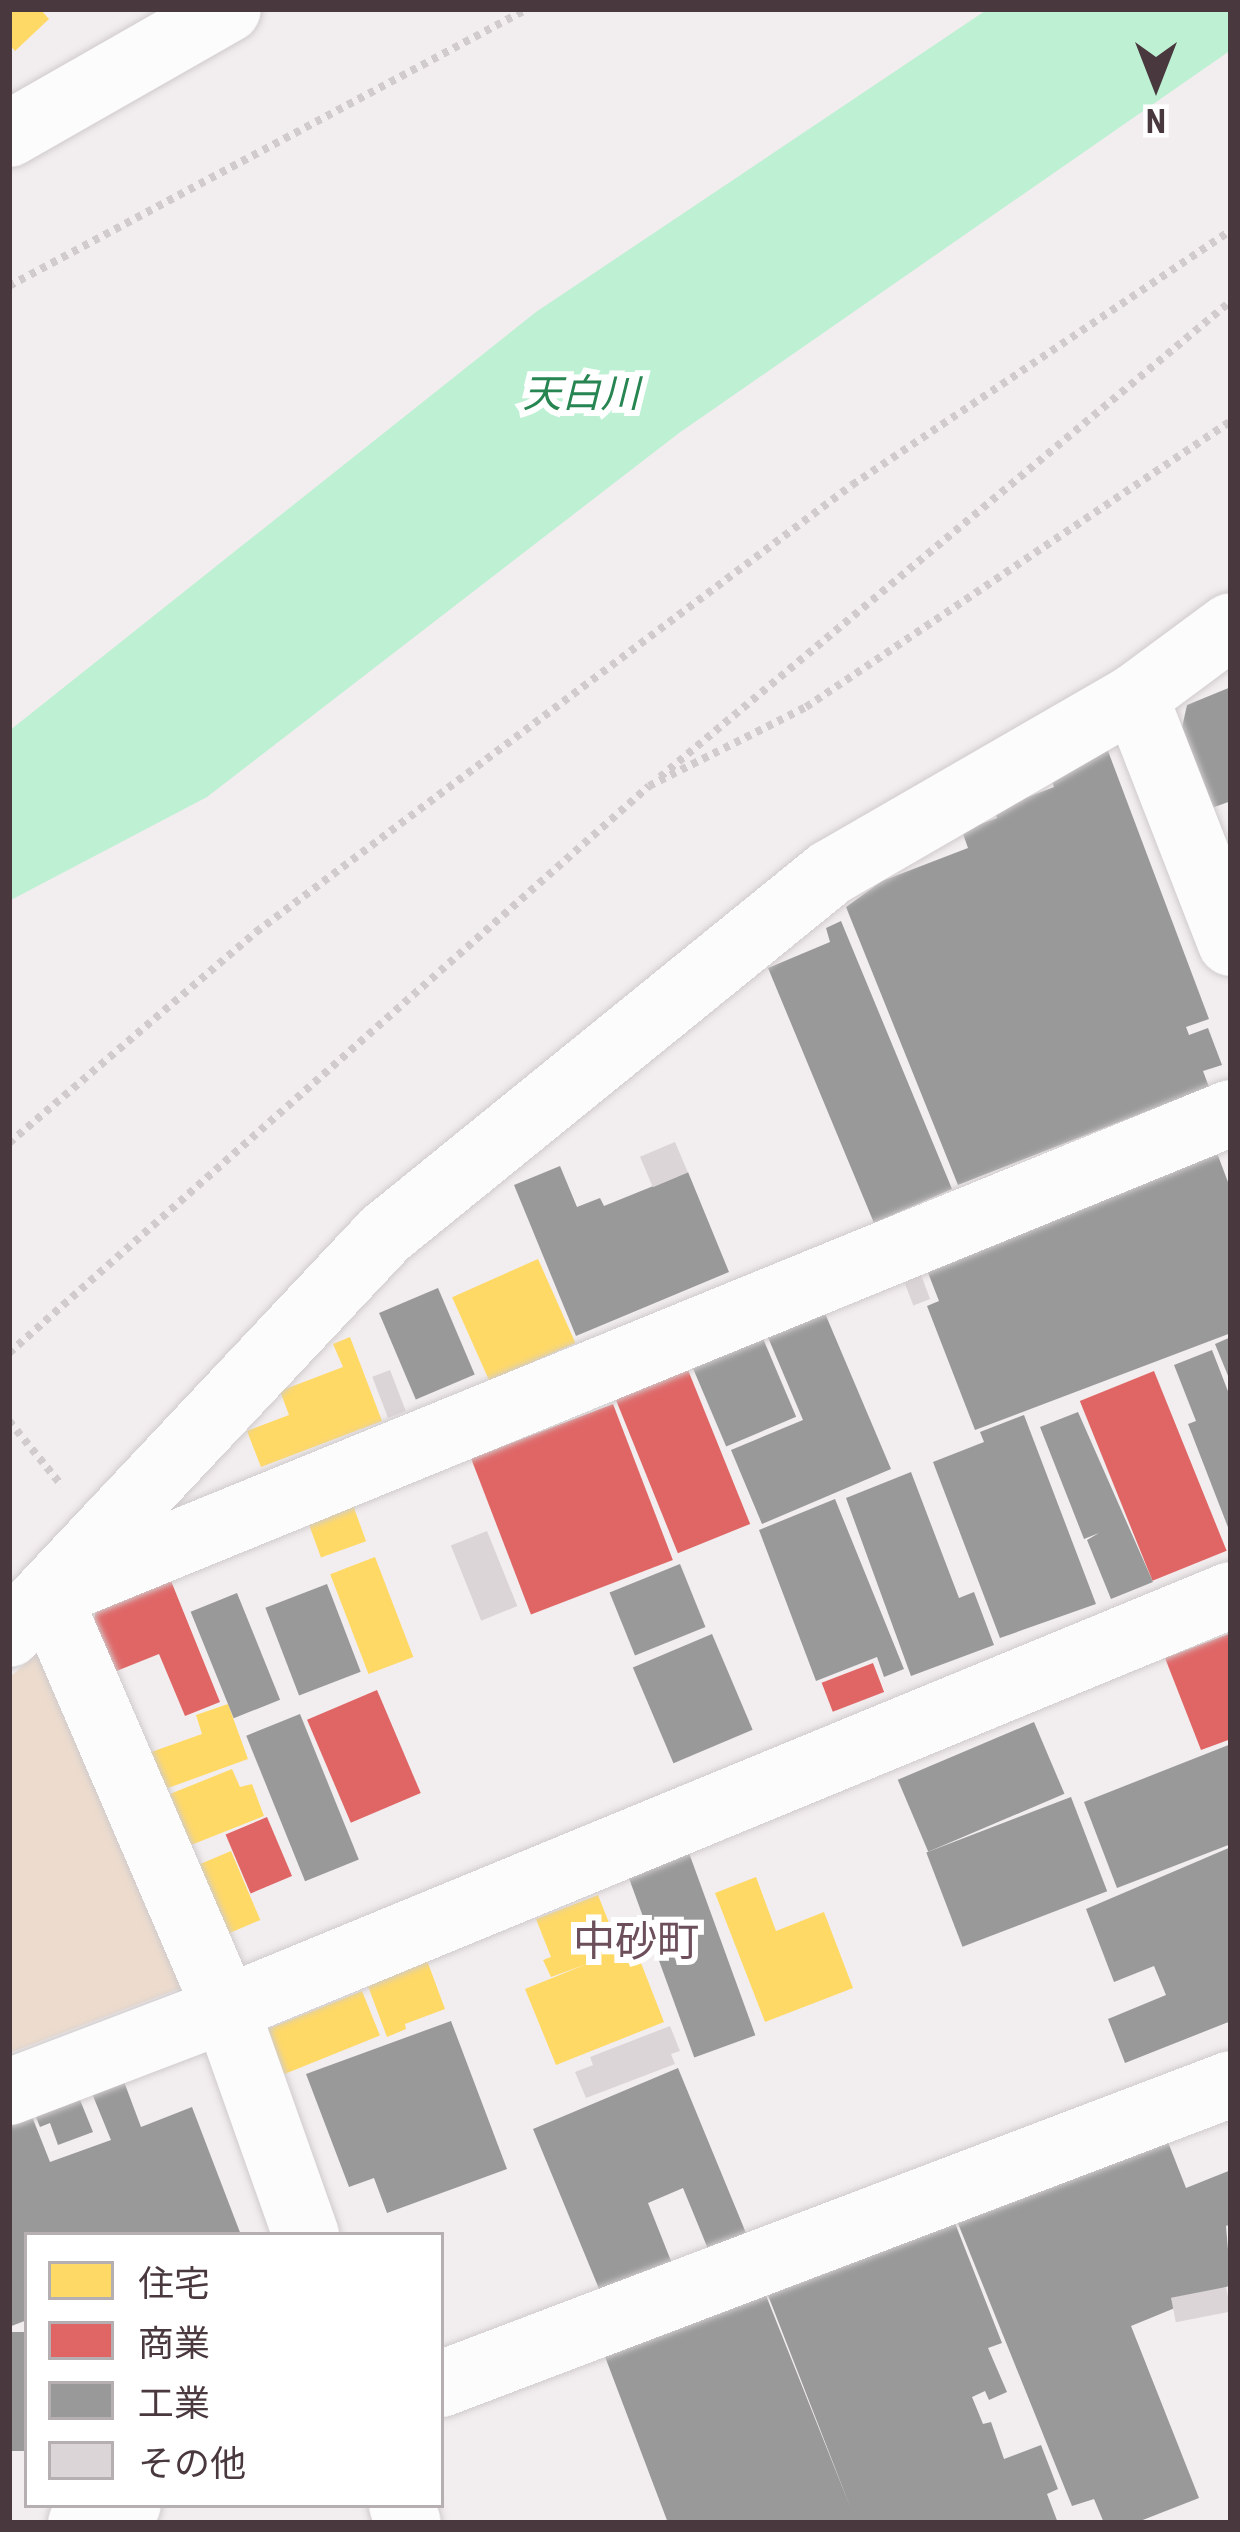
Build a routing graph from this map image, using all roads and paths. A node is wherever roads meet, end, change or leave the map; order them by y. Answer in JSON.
{"nodes":[{"id":1,"x":228,"y":9,"type":"edge"},
{"id":2,"x":527,"y":9,"type":"edge"},
{"id":3,"x":9,"y":134,"type":"edge"},
{"id":4,"x":1231,"y":230,"type":"edge"},
{"id":5,"x":9,"y":286,"type":"edge"},
{"id":6,"x":1231,"y":301,"type":"edge"},
{"id":7,"x":1231,"y":421,"type":"edge"},
{"id":8,"x":1231,"y":626,"type":"edge"},
{"id":9,"x":1231,"y":657,"type":"edge"},
{"id":10,"x":1135,"y":697,"type":"junction"},
{"id":11,"x":649,"y":786,"type":"junction"},
{"id":12,"x":1231,"y":944,"type":"edge"},
{"id":13,"x":1231,"y":1113,"type":"edge"},
{"id":14,"x":9,"y":1143,"type":"edge"},
{"id":15,"x":9,"y":1353,"type":"edge"},
{"id":16,"x":9,"y":1421,"type":"edge"},
{"id":17,"x":49,"y":1504,"type":"dead end"},
{"id":18,"x":1231,"y":1595,"type":"edge"},
{"id":19,"x":28,"y":1615,"type":"edge"},
{"id":20,"x":226,"y":2009,"type":"junction"},
{"id":21,"x":1231,"y":2084,"type":"edge"},
{"id":22,"x":9,"y":2092,"type":"edge"},
{"id":23,"x":305,"y":2232,"type":"edge"},
{"id":24,"x":444,"y":2383,"type":"edge"},
{"id":25,"x":120,"y":2508,"type":"edge"},
{"id":26,"x":82,"y":2523,"type":"edge"}],
"edges":[{"from":1,"to":3,"type":"street"},
{"from":2,"to":5,"type":"path"},
{"from":4,"to":14,"type":"path"},
{"from":6,"to":11,"type":"path"},
{"from":7,"to":11,"type":"path"},
{"from":8,"to":10,"type":"street"},
{"from":9,"to":10,"type":"street"},
{"from":10,"to":12,"type":"street"},
{"from":10,"to":19,"type":"street"},
{"from":11,"to":15,"type":"path"},
{"from":13,"to":19,"type":"street"},
{"from":16,"to":17,"type":"path"},
{"from":18,"to":20,"type":"street"},
{"from":19,"to":20,"type":"street"},
{"from":20,"to":22,"type":"street"},
{"from":20,"to":23,"type":"street"},
{"from":21,"to":24,"type":"street"},
{"from":25,"to":26,"type":"street"}]}
